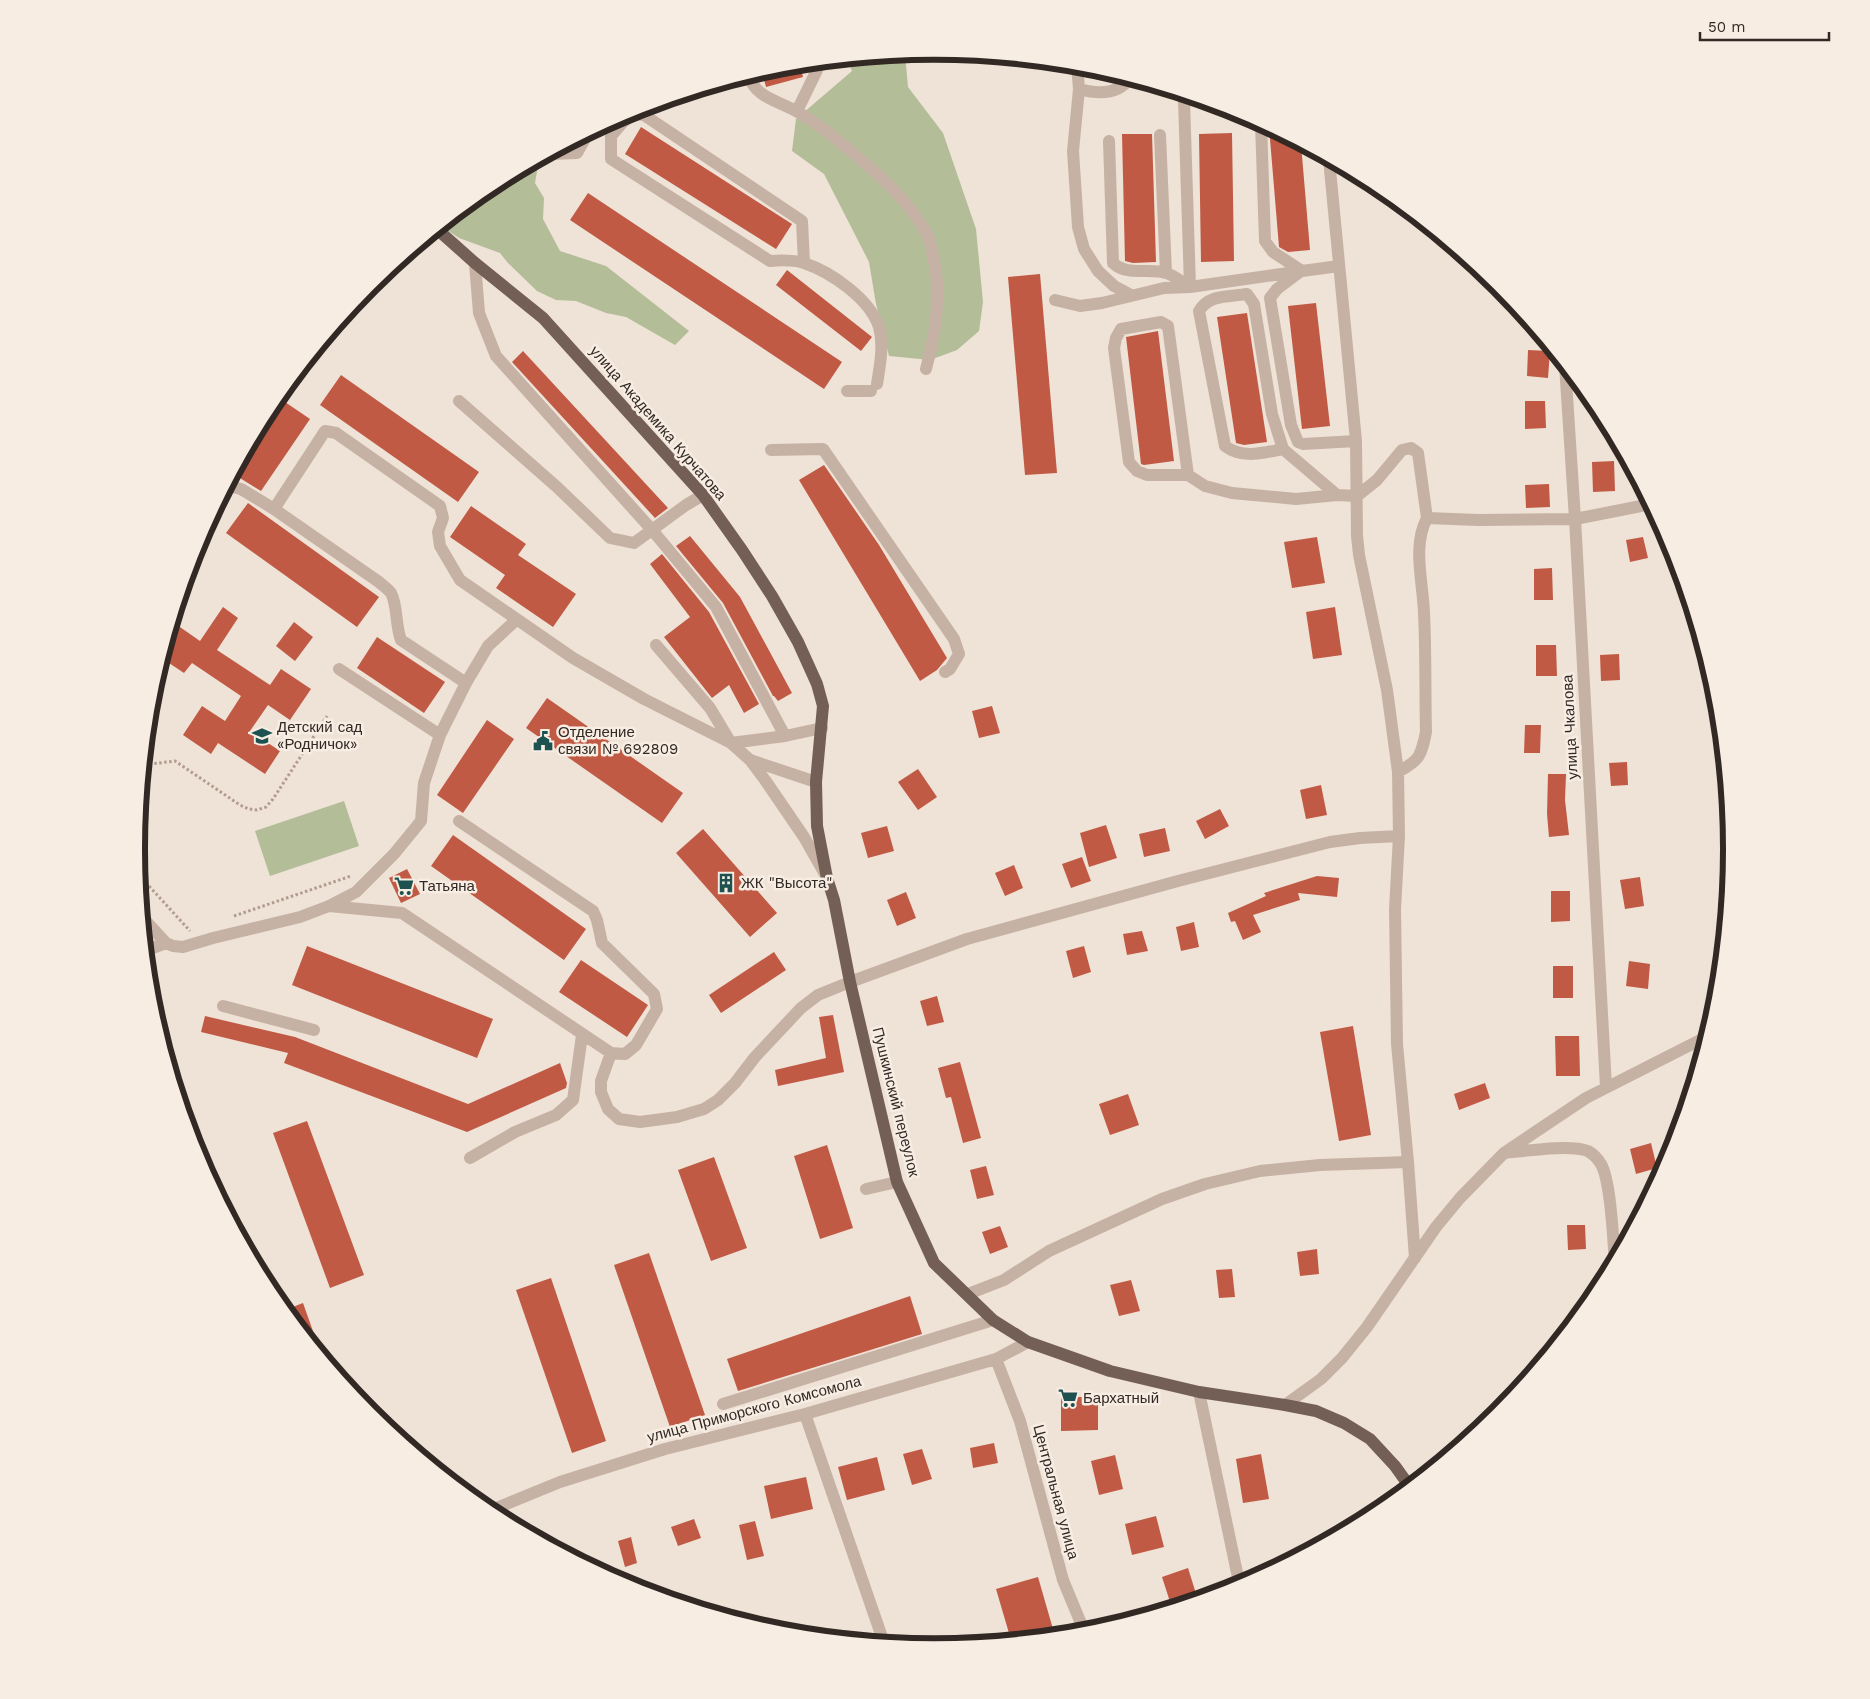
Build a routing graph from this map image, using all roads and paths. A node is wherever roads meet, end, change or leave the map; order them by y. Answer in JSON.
{"nodes":[{"id":1,"x":817,"y":69,"type":"edge"},
{"id":2,"x":1078,"y":73,"type":"edge"},
{"id":3,"x":751,"y":82,"type":"edge"},
{"id":4,"x":1126,"y":84,"type":"edge"},
{"id":5,"x":1079,"y":88,"type":"junction"},
{"id":6,"x":1182,"y":100,"type":"edge"},
{"id":7,"x":797,"y":111,"type":"junction"},
{"id":8,"x":644,"y":116,"type":"edge"},
{"id":9,"x":620,"y":126,"type":"edge"},
{"id":10,"x":1261,"y":131,"type":"edge"},
{"id":11,"x":1160,"y":136,"type":"dead end"},
{"id":12,"x":1109,"y":142,"type":"dead end"},
{"id":13,"x":582,"y":143,"type":"edge"},
{"id":14,"x":571,"y":149,"type":"edge"},
{"id":15,"x":577,"y":153,"type":"junction"},
{"id":16,"x":563,"y":154,"type":"edge"},
{"id":17,"x":1330,"y":166,"type":"edge"},
{"id":18,"x":442,"y":233,"type":"edge"},
{"id":19,"x":474,"y":263,"type":"junction"},
{"id":20,"x":804,"y":263,"type":"junction"},
{"id":21,"x":1339,"y":266,"type":"junction"},
{"id":22,"x":1302,"y":271,"type":"junction"},
{"id":23,"x":1166,"y":272,"type":"junction"},
{"id":24,"x":1190,"y":287,"type":"junction"},
{"id":25,"x":1131,"y":295,"type":"junction"},
{"id":26,"x":1055,"y":300,"type":"dead end"},
{"id":27,"x":926,"y":369,"type":"dead end"},
{"id":28,"x":1566,"y":376,"type":"edge"},
{"id":29,"x":847,"y":391,"type":"dead end"},
{"id":30,"x":459,"y":401,"type":"dead end"},
{"id":31,"x":1356,"y":441,"type":"junction"},
{"id":32,"x":1283,"y":449,"type":"junction"},
{"id":33,"x":771,"y":450,"type":"dead end"},
{"id":34,"x":1188,"y":475,"type":"junction"},
{"id":35,"x":234,"y":487,"type":"edge"},
{"id":36,"x":703,"y":495,"type":"junction"},
{"id":37,"x":1337,"y":495,"type":"junction"},
{"id":38,"x":1357,"y":496,"type":"junction"},
{"id":39,"x":1645,"y":505,"type":"edge"},
{"id":40,"x":274,"y":510,"type":"junction"},
{"id":41,"x":1427,"y":518,"type":"junction"},
{"id":42,"x":1575,"y":519,"type":"junction"},
{"id":43,"x":653,"y":531,"type":"junction"},
{"id":44,"x":516,"y":620,"type":"junction"},
{"id":45,"x":656,"y":645,"type":"dead end"},
{"id":46,"x":339,"y":670,"type":"dead end"},
{"id":47,"x":945,"y":672,"type":"dead end"},
{"id":48,"x":466,"y":683,"type":"junction"},
{"id":49,"x":327,"y":716,"type":"dead end"},
{"id":50,"x":822,"y":728,"type":"junction"},
{"id":51,"x":440,"y":735,"type":"junction"},
{"id":52,"x":785,"y":736,"type":"junction"},
{"id":53,"x":731,"y":743,"type":"junction"},
{"id":54,"x":750,"y":760,"type":"junction"},
{"id":55,"x":150,"y":764,"type":"edge"},
{"id":56,"x":1398,"y":772,"type":"junction"},
{"id":57,"x":816,"y":782,"type":"junction"},
{"id":58,"x":459,"y":821,"type":"dead end"},
{"id":59,"x":1399,"y":836,"type":"junction"},
{"id":60,"x":355,"y":874,"type":"dead end"},
{"id":61,"x":827,"y":878,"type":"junction"},
{"id":62,"x":146,"y":883,"type":"edge"},
{"id":63,"x":329,"y":906,"type":"junction"},
{"id":64,"x":227,"y":918,"type":"dead end"},
{"id":65,"x":149,"y":925,"type":"edge"},
{"id":66,"x":191,"y":931,"type":"dead end"},
{"id":67,"x":166,"y":943,"type":"junction"},
{"id":68,"x":152,"y":948,"type":"edge"},
{"id":69,"x":850,"y":982,"type":"junction"},
{"id":70,"x":223,"y":1006,"type":"dead end"},
{"id":71,"x":314,"y":1030,"type":"dead end"},
{"id":72,"x":582,"y":1035,"type":"junction"},
{"id":73,"x":1701,"y":1039,"type":"edge"},
{"id":74,"x":611,"y":1053,"type":"junction"},
{"id":75,"x":1606,"y":1087,"type":"junction"},
{"id":76,"x":1504,"y":1153,"type":"junction"},
{"id":77,"x":470,"y":1158,"type":"dead end"},
{"id":78,"x":1408,"y":1162,"type":"junction"},
{"id":79,"x":897,"y":1182,"type":"junction"},
{"id":80,"x":866,"y":1189,"type":"dead end"},
{"id":81,"x":1614,"y":1252,"type":"edge"},
{"id":82,"x":1415,"y":1258,"type":"junction"},
{"id":83,"x":968,"y":1294,"type":"junction"},
{"id":84,"x":993,"y":1320,"type":"junction"},
{"id":85,"x":1028,"y":1342,"type":"junction"},
{"id":86,"x":996,"y":1358,"type":"junction"},
{"id":87,"x":1198,"y":1392,"type":"junction"},
{"id":88,"x":722,"y":1404,"type":"dead end"},
{"id":89,"x":1285,"y":1405,"type":"junction"},
{"id":90,"x":805,"y":1414,"type":"junction"},
{"id":91,"x":1406,"y":1483,"type":"edge"},
{"id":92,"x":498,"y":1507,"type":"edge"},
{"id":93,"x":1238,"y":1578,"type":"edge"},
{"id":94,"x":1082,"y":1625,"type":"edge"},
{"id":95,"x":882,"y":1637,"type":"edge"}],
"edges":[{"from":1,"to":7,"type":"street"},
{"from":2,"to":5,"type":"street"},
{"from":3,"to":7,"type":"street"},
{"from":4,"to":5,"type":"street"},
{"from":5,"to":25,"type":"street"},
{"from":6,"to":24,"type":"street"},
{"from":7,"to":27,"type":"street"},
{"from":8,"to":20,"type":"street"},
{"from":9,"to":20,"type":"street"},
{"from":10,"to":22,"type":"street"},
{"from":11,"to":23,"type":"street"},
{"from":12,"to":23,"type":"street"},
{"from":13,"to":15,"type":"street"},
{"from":14,"to":15,"type":"street"},
{"from":15,"to":16,"type":"street"},
{"from":17,"to":21,"type":"street"},
{"from":18,"to":19,"type":"main road","name":"улица Академика Курчатова"},
{"from":19,"to":36,"type":"main road","name":"улица Академика Курчатова"},
{"from":19,"to":43,"type":"street"},
{"from":20,"to":29,"type":"street"},
{"from":21,"to":22,"type":"street"},
{"from":21,"to":31,"type":"street"},
{"from":22,"to":24,"type":"street"},
{"from":22,"to":31,"type":"street"},
{"from":23,"to":24,"type":"street"},
{"from":24,"to":25,"type":"street"},
{"from":25,"to":26,"type":"street"},
{"from":28,"to":42,"type":"street","name":"улица Чкалова"},
{"from":30,"to":43,"type":"street"},
{"from":31,"to":38,"type":"street"},
{"from":32,"to":32,"type":"street"},
{"from":32,"to":37,"type":"street"},
{"from":33,"to":47,"type":"street"},
{"from":34,"to":34,"type":"street"},
{"from":34,"to":37,"type":"street"},
{"from":35,"to":40,"type":"street"},
{"from":36,"to":43,"type":"street"},
{"from":36,"to":50,"type":"main road","name":"улица Академика Курчатова"},
{"from":37,"to":38,"type":"street"},
{"from":38,"to":41,"type":"street"},
{"from":38,"to":56,"type":"street"},
{"from":39,"to":42,"type":"street"},
{"from":40,"to":44,"type":"street"},
{"from":40,"to":48,"type":"street"},
{"from":41,"to":42,"type":"street"},
{"from":41,"to":56,"type":"street"},
{"from":42,"to":75,"type":"street","name":"улица Чкалова"},
{"from":43,"to":52,"type":"street"},
{"from":44,"to":48,"type":"street"},
{"from":44,"to":53,"type":"street"},
{"from":45,"to":53,"type":"street"},
{"from":46,"to":51,"type":"street"},
{"from":48,"to":51,"type":"street"},
{"from":49,"to":55,"type":"path"},
{"from":50,"to":52,"type":"street"},
{"from":50,"to":57,"type":"main road","name":"улица Академика Курчатова"},
{"from":51,"to":63,"type":"street"},
{"from":52,"to":53,"type":"street"},
{"from":53,"to":54,"type":"street"},
{"from":54,"to":57,"type":"street"},
{"from":54,"to":61,"type":"street"},
{"from":56,"to":59,"type":"street"},
{"from":57,"to":61,"type":"main road","name":"улица Академика Курчатова"},
{"from":58,"to":74,"type":"street"},
{"from":59,"to":69,"type":"street"},
{"from":59,"to":78,"type":"street"},
{"from":60,"to":64,"type":"path"},
{"from":61,"to":69,"type":"main road","name":"Пушкинский переулок"},
{"from":62,"to":66,"type":"path"},
{"from":63,"to":67,"type":"street"},
{"from":63,"to":72,"type":"street"},
{"from":65,"to":67,"type":"street"},
{"from":67,"to":68,"type":"street"},
{"from":69,"to":74,"type":"street"},
{"from":69,"to":79,"type":"main road","name":"Пушкинский переулок"},
{"from":70,"to":71,"type":"street"},
{"from":72,"to":74,"type":"street"},
{"from":72,"to":77,"type":"street"},
{"from":73,"to":75,"type":"street"},
{"from":75,"to":76,"type":"street"},
{"from":76,"to":81,"type":"street"},
{"from":76,"to":82,"type":"street"},
{"from":78,"to":82,"type":"street"},
{"from":78,"to":83,"type":"street"},
{"from":79,"to":80,"type":"street"},
{"from":79,"to":83,"type":"main road","name":"Пушкинский переулок"},
{"from":82,"to":89,"type":"street"},
{"from":83,"to":84,"type":"main road","name":"Пушкинский переулок"},
{"from":84,"to":85,"type":"main road","name":"Пушкинский переулок"},
{"from":84,"to":88,"type":"street"},
{"from":85,"to":86,"type":"street","name":"улица Приморского Комсомола"},
{"from":85,"to":87,"type":"main road","name":"Пушкинский переулок"},
{"from":86,"to":90,"type":"street","name":"улица Приморского Комсомола"},
{"from":86,"to":94,"type":"street","name":"Центральная улица"},
{"from":87,"to":89,"type":"main road","name":"Пушкинский переулок"},
{"from":87,"to":93,"type":"street"},
{"from":89,"to":91,"type":"main road","name":"Пушкинский переулок"},
{"from":90,"to":92,"type":"street","name":"улица Приморского Комсомола"},
{"from":90,"to":95,"type":"street"}]}
